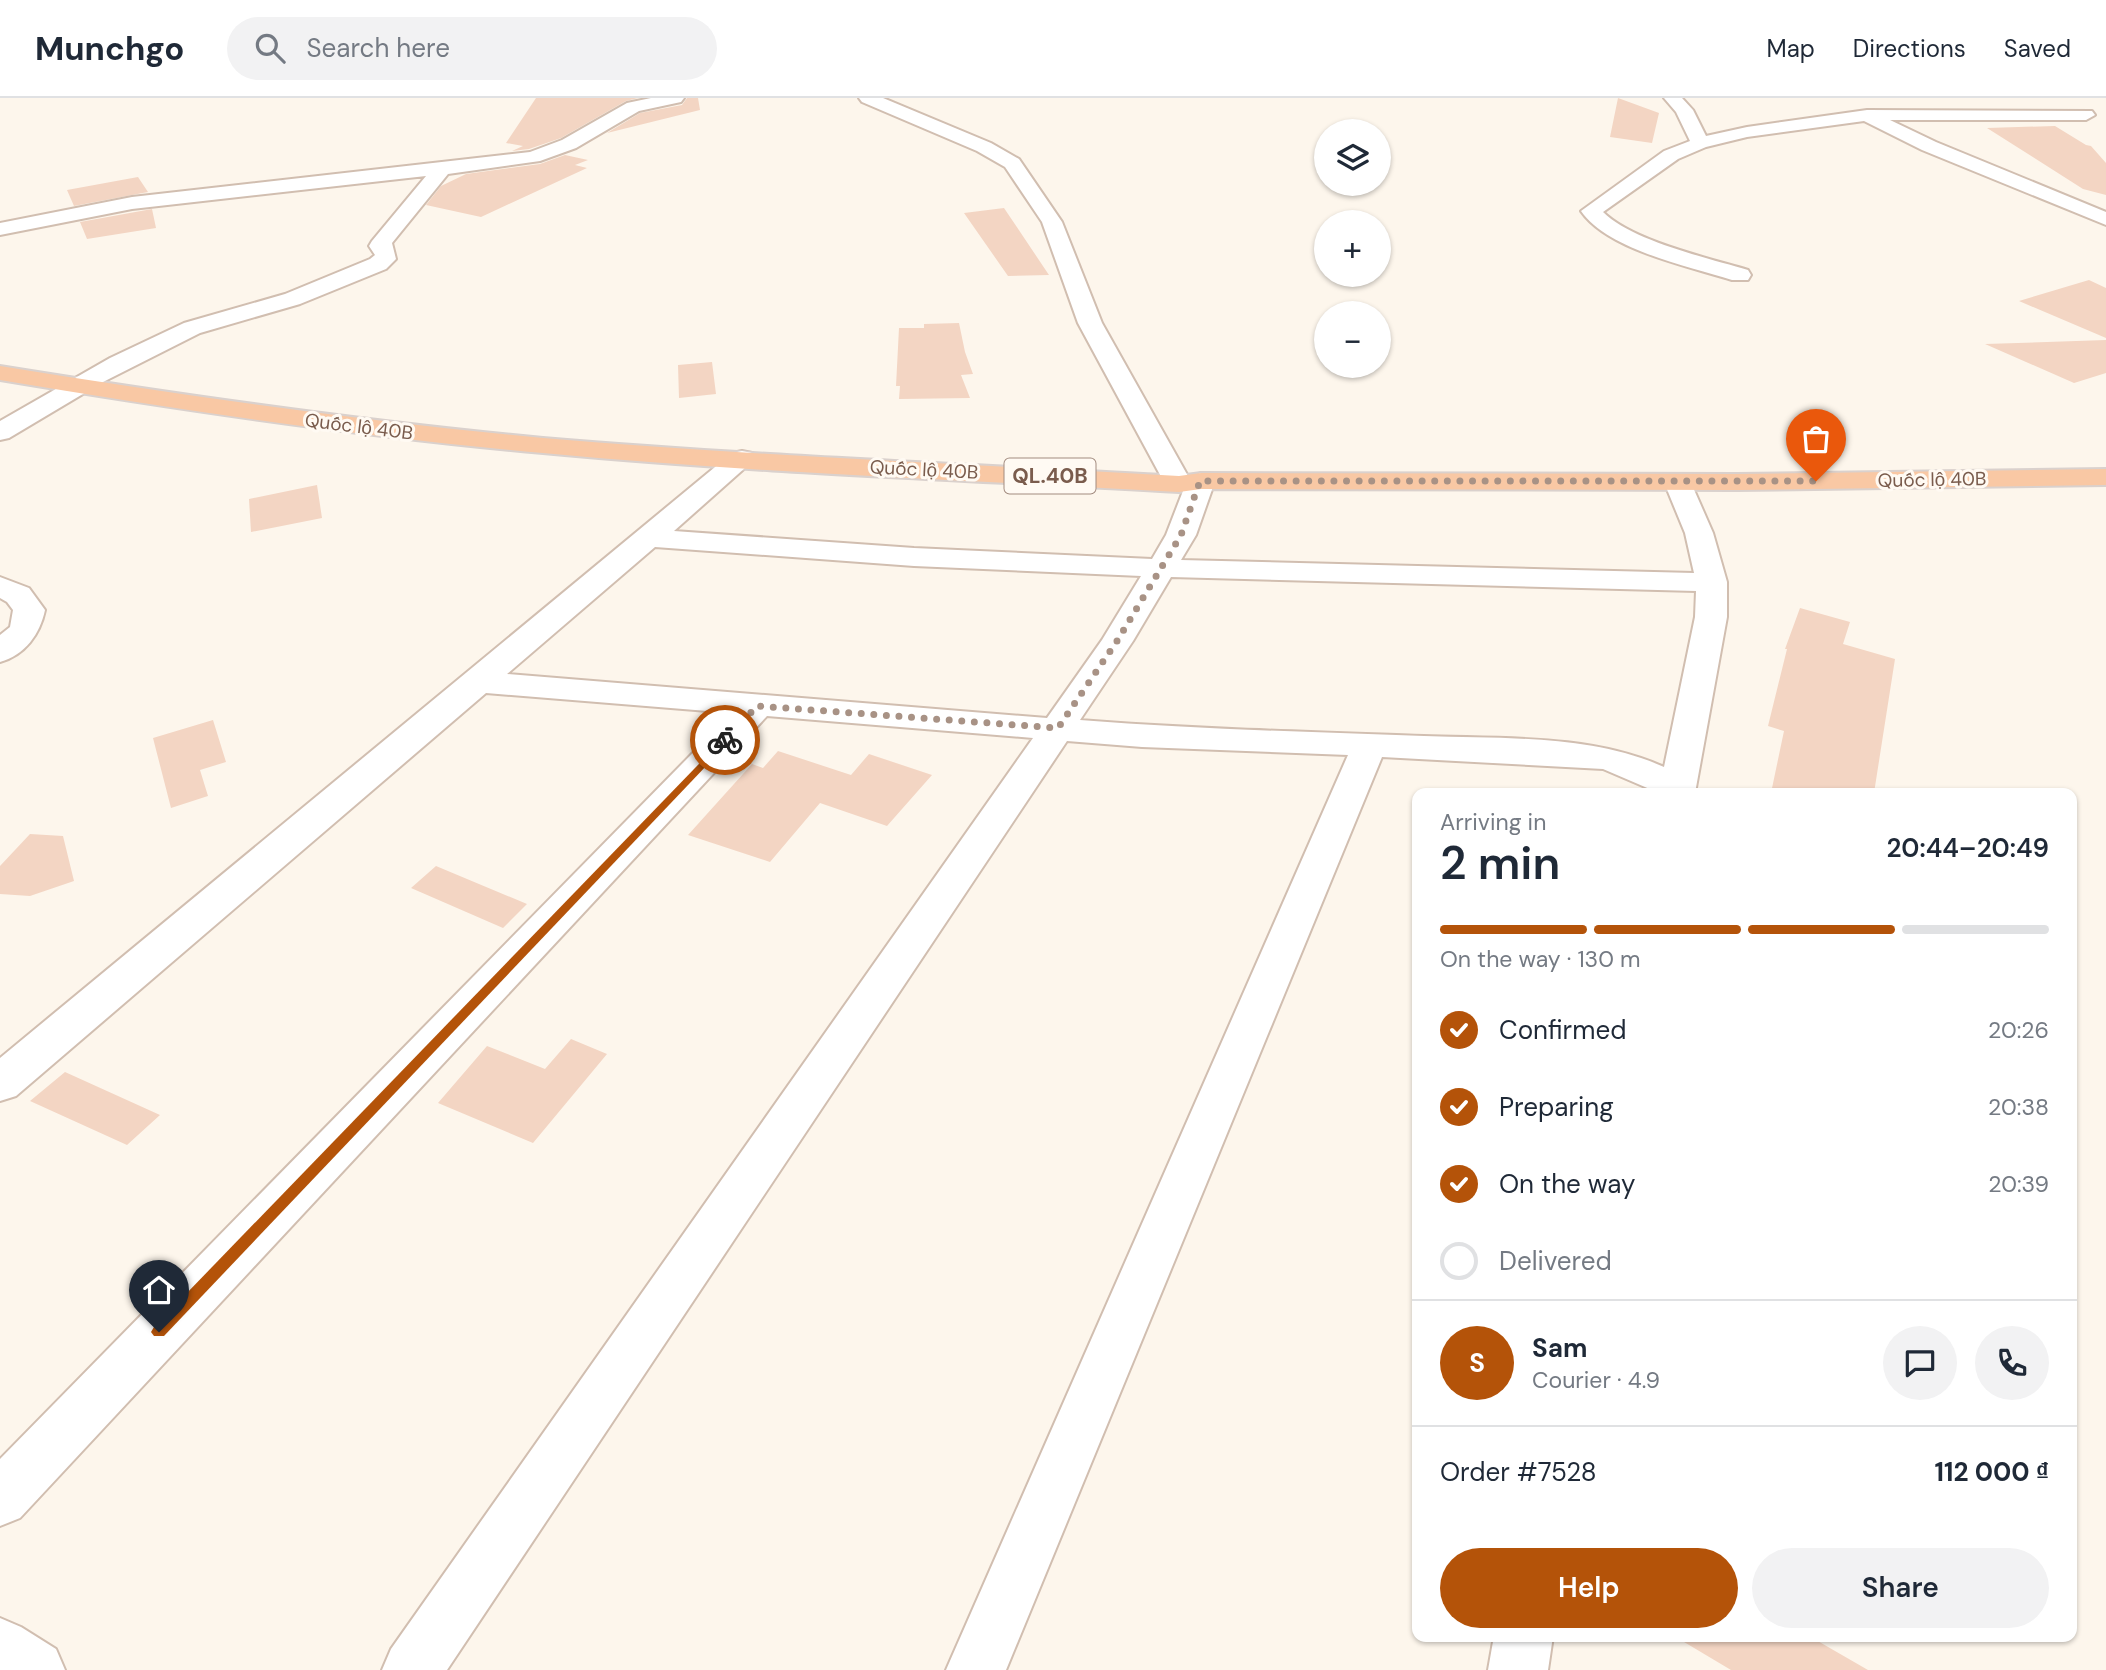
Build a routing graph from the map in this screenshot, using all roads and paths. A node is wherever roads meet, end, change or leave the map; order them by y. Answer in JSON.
{"nodes":[{"id":1,"x":675,"y":98,"type":"edge"},
{"id":2,"x":868,"y":98,"type":"edge"},
{"id":3,"x":1673,"y":98,"type":"edge"},
{"id":4,"x":2088,"y":114,"type":"edge"},
{"id":5,"x":1867,"y":115,"type":"junction"},
{"id":6,"x":1700,"y":143,"type":"junction"},
{"id":7,"x":444,"y":167,"type":"junction"},
{"id":8,"x":2106,"y":219,"type":"edge"},
{"id":9,"x":0,"y":229,"type":"edge"},
{"id":10,"x":1740,"y":275,"type":"dead end"},
{"id":11,"x":0,"y":373,"type":"edge"},
{"id":12,"x":75,"y":386,"type":"junction"},
{"id":13,"x":0,"y":432,"type":"edge"},
{"id":14,"x":742,"y":459,"type":"junction"},
{"id":15,"x":2106,"y":477,"type":"edge"},
{"id":16,"x":1189,"y":482,"type":"junction"},
{"id":17,"x":1678,"y":482,"type":"junction"},
{"id":18,"x":648,"y":538,"type":"junction"},
{"id":19,"x":1161,"y":569,"type":"junction"},
{"id":20,"x":1712,"y":582,"type":"junction"},
{"id":21,"x":0,"y":586,"type":"edge"},
{"id":22,"x":0,"y":652,"type":"edge"},
{"id":23,"x":477,"y":682,"type":"junction"},
{"id":24,"x":757,"y":706,"type":"junction"},
{"id":25,"x":1058,"y":728,"type":"junction"},
{"id":26,"x":1370,"y":745,"type":"junction"},
{"id":27,"x":1674,"y":788,"type":"edge"},
{"id":28,"x":1678,"y":788,"type":"edge"},
{"id":29,"x":0,"y":1083,"type":"edge"},
{"id":30,"x":0,"y":1498,"type":"edge"},
{"id":31,"x":1523,"y":1642,"type":"edge"},
{"id":32,"x":0,"y":1648,"type":"edge"},
{"id":33,"x":35,"y":1670,"type":"edge"},
{"id":34,"x":412,"y":1670,"type":"edge"},
{"id":35,"x":976,"y":1670,"type":"edge"},
{"id":36,"x":1518,"y":1670,"type":"edge"}],
"edges":[{"from":1,"to":7,"type":"street"},
{"from":2,"to":16,"type":"street"},
{"from":3,"to":6,"type":"street"},
{"from":4,"to":5,"type":"street"},
{"from":5,"to":6,"type":"street"},
{"from":5,"to":8,"type":"street"},
{"from":6,"to":10,"type":"street"},
{"from":7,"to":9,"type":"street"},
{"from":7,"to":12,"type":"street"},
{"from":11,"to":12,"type":"highway","name":"Quốc lộ 40B","number":"QL.40B"},
{"from":12,"to":13,"type":"street"},
{"from":12,"to":14,"type":"highway","name":"Quốc lộ 40B","number":"QL.40B"},
{"from":14,"to":16,"type":"highway","name":"Quốc lộ 40B","number":"QL.40B"},
{"from":14,"to":18,"type":"street"},
{"from":15,"to":17,"type":"highway","name":"Quốc lộ 40B","number":"QL.40B"},
{"from":16,"to":17,"type":"highway","name":"Quốc lộ 40B","number":"QL.40B"},
{"from":16,"to":19,"type":"street"},
{"from":17,"to":20,"type":"street"},
{"from":18,"to":19,"type":"street"},
{"from":18,"to":23,"type":"street"},
{"from":19,"to":20,"type":"street"},
{"from":19,"to":25,"type":"street"},
{"from":20,"to":28,"type":"street"},
{"from":21,"to":22,"type":"street"},
{"from":23,"to":24,"type":"street"},
{"from":23,"to":29,"type":"street"},
{"from":24,"to":25,"type":"street"},
{"from":24,"to":30,"type":"street"},
{"from":25,"to":26,"type":"street"},
{"from":25,"to":34,"type":"street"},
{"from":26,"to":27,"type":"street"},
{"from":26,"to":35,"type":"street"},
{"from":31,"to":36,"type":"street"},
{"from":32,"to":33,"type":"street"}]}
